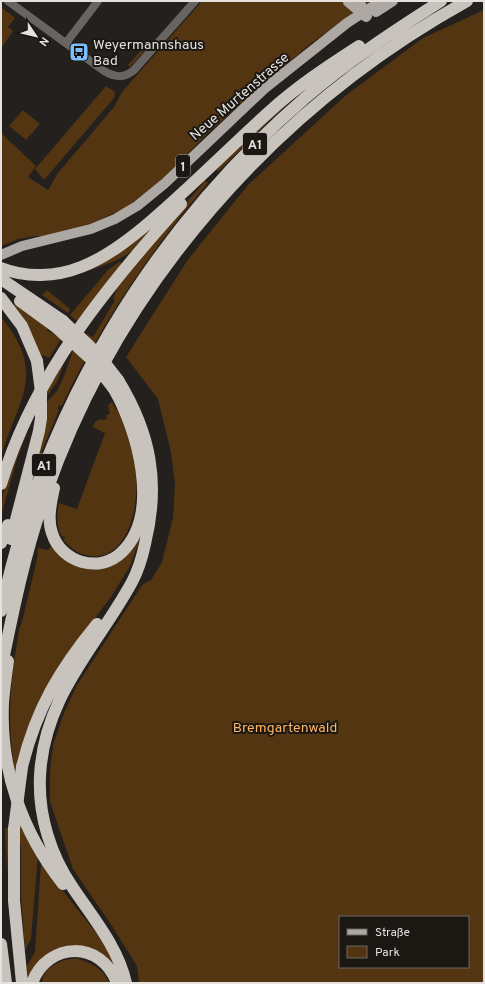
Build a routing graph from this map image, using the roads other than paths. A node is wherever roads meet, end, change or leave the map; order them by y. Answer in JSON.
{"nodes":[{"id":1,"x":8,"y":1,"type":"edge"},
{"id":2,"x":98,"y":1,"type":"edge"},
{"id":3,"x":195,"y":1,"type":"edge"},
{"id":4,"x":360,"y":1,"type":"edge"},
{"id":5,"x":381,"y":1,"type":"edge"},
{"id":6,"x":393,"y":1,"type":"edge"},
{"id":7,"x":432,"y":1,"type":"edge"},
{"id":8,"x":441,"y":1,"type":"edge"},
{"id":9,"x":467,"y":1,"type":"edge"},
{"id":10,"x":365,"y":14,"type":"junction"},
{"id":11,"x":347,"y":23,"type":"junction"},
{"id":12,"x":66,"y":43,"type":"junction"},
{"id":13,"x":308,"y":54,"type":"junction"},
{"id":14,"x":237,"y":142,"type":"junction"},
{"id":15,"x":1,"y":255,"type":"edge"},
{"id":16,"x":2,"y":272,"type":"edge"},
{"id":17,"x":1,"y":288,"type":"edge"},
{"id":18,"x":1,"y":298,"type":"edge"},
{"id":19,"x":60,"y":324,"type":"junction"},
{"id":20,"x":116,"y":384,"type":"junction"},
{"id":21,"x":76,"y":421,"type":"junction"},
{"id":22,"x":1,"y":484,"type":"edge"},
{"id":23,"x":25,"y":485,"type":"junction"},
{"id":24,"x":1,"y":543,"type":"edge"},
{"id":25,"x":145,"y":544,"type":"junction"},
{"id":26,"x":1,"y":578,"type":"edge"},
{"id":27,"x":1,"y":611,"type":"edge"},
{"id":28,"x":10,"y":626,"type":"junction"},
{"id":29,"x":1,"y":670,"type":"edge"},
{"id":30,"x":1,"y":944,"type":"edge"},
{"id":31,"x":110,"y":945,"type":"junction"},
{"id":32,"x":6,"y":983,"type":"edge"},
{"id":33,"x":22,"y":983,"type":"edge"},
{"id":34,"x":32,"y":983,"type":"edge"},
{"id":35,"x":117,"y":983,"type":"edge"},
{"id":36,"x":126,"y":983,"type":"edge"}],
"edges":[{"from":1,"to":12,"type":"street"},
{"from":2,"to":12,"type":"street"},
{"from":3,"to":12,"type":"street"},
{"from":4,"to":10,"type":"main road"},
{"from":5,"to":10,"type":"main road","name":"Neue Murtenstrasse","number":"1"},
{"from":6,"to":10,"type":"main road","name":"Neue Murtenstrasse","number":"1"},
{"from":7,"to":14,"type":"highway"},
{"from":8,"to":27,"type":"highway","number":"A1"},
{"from":9,"to":21,"type":"highway","number":"A1"},
{"from":10,"to":11,"type":"main road","name":"Neue Murtenstrasse","number":"1"},
{"from":10,"to":11,"type":"main road"},
{"from":10,"to":13,"type":"main road","name":"Neue Murtenstrasse","number":"1"},
{"from":11,"to":13,"type":"main road","name":"Neue Murtenstrasse","number":"1"},
{"from":13,"to":15,"type":"main road","name":"Neue Murtenstrasse","number":"1"},
{"from":14,"to":16,"type":"highway"},
{"from":14,"to":22,"type":"highway"},
{"from":16,"to":19,"type":"highway"},
{"from":17,"to":19,"type":"highway"},
{"from":18,"to":23,"type":"highway","bridge":true},
{"from":19,"to":20,"type":"highway","bridge":true},
{"from":20,"to":21,"type":"highway"},
{"from":20,"to":25,"type":"highway"},
{"from":21,"to":28,"type":"highway","number":"A1"},
{"from":23,"to":24,"type":"highway"},
{"from":23,"to":26,"type":"highway"},
{"from":25,"to":31,"type":"highway"},
{"from":25,"to":33,"type":"highway","bridge":true},
{"from":28,"to":29,"type":"highway","number":"A1"},
{"from":28,"to":31,"type":"highway"},
{"from":30,"to":32,"type":"highway"},
{"from":31,"to":36,"type":"highway"},
{"from":34,"to":35,"type":"highway"}]}
